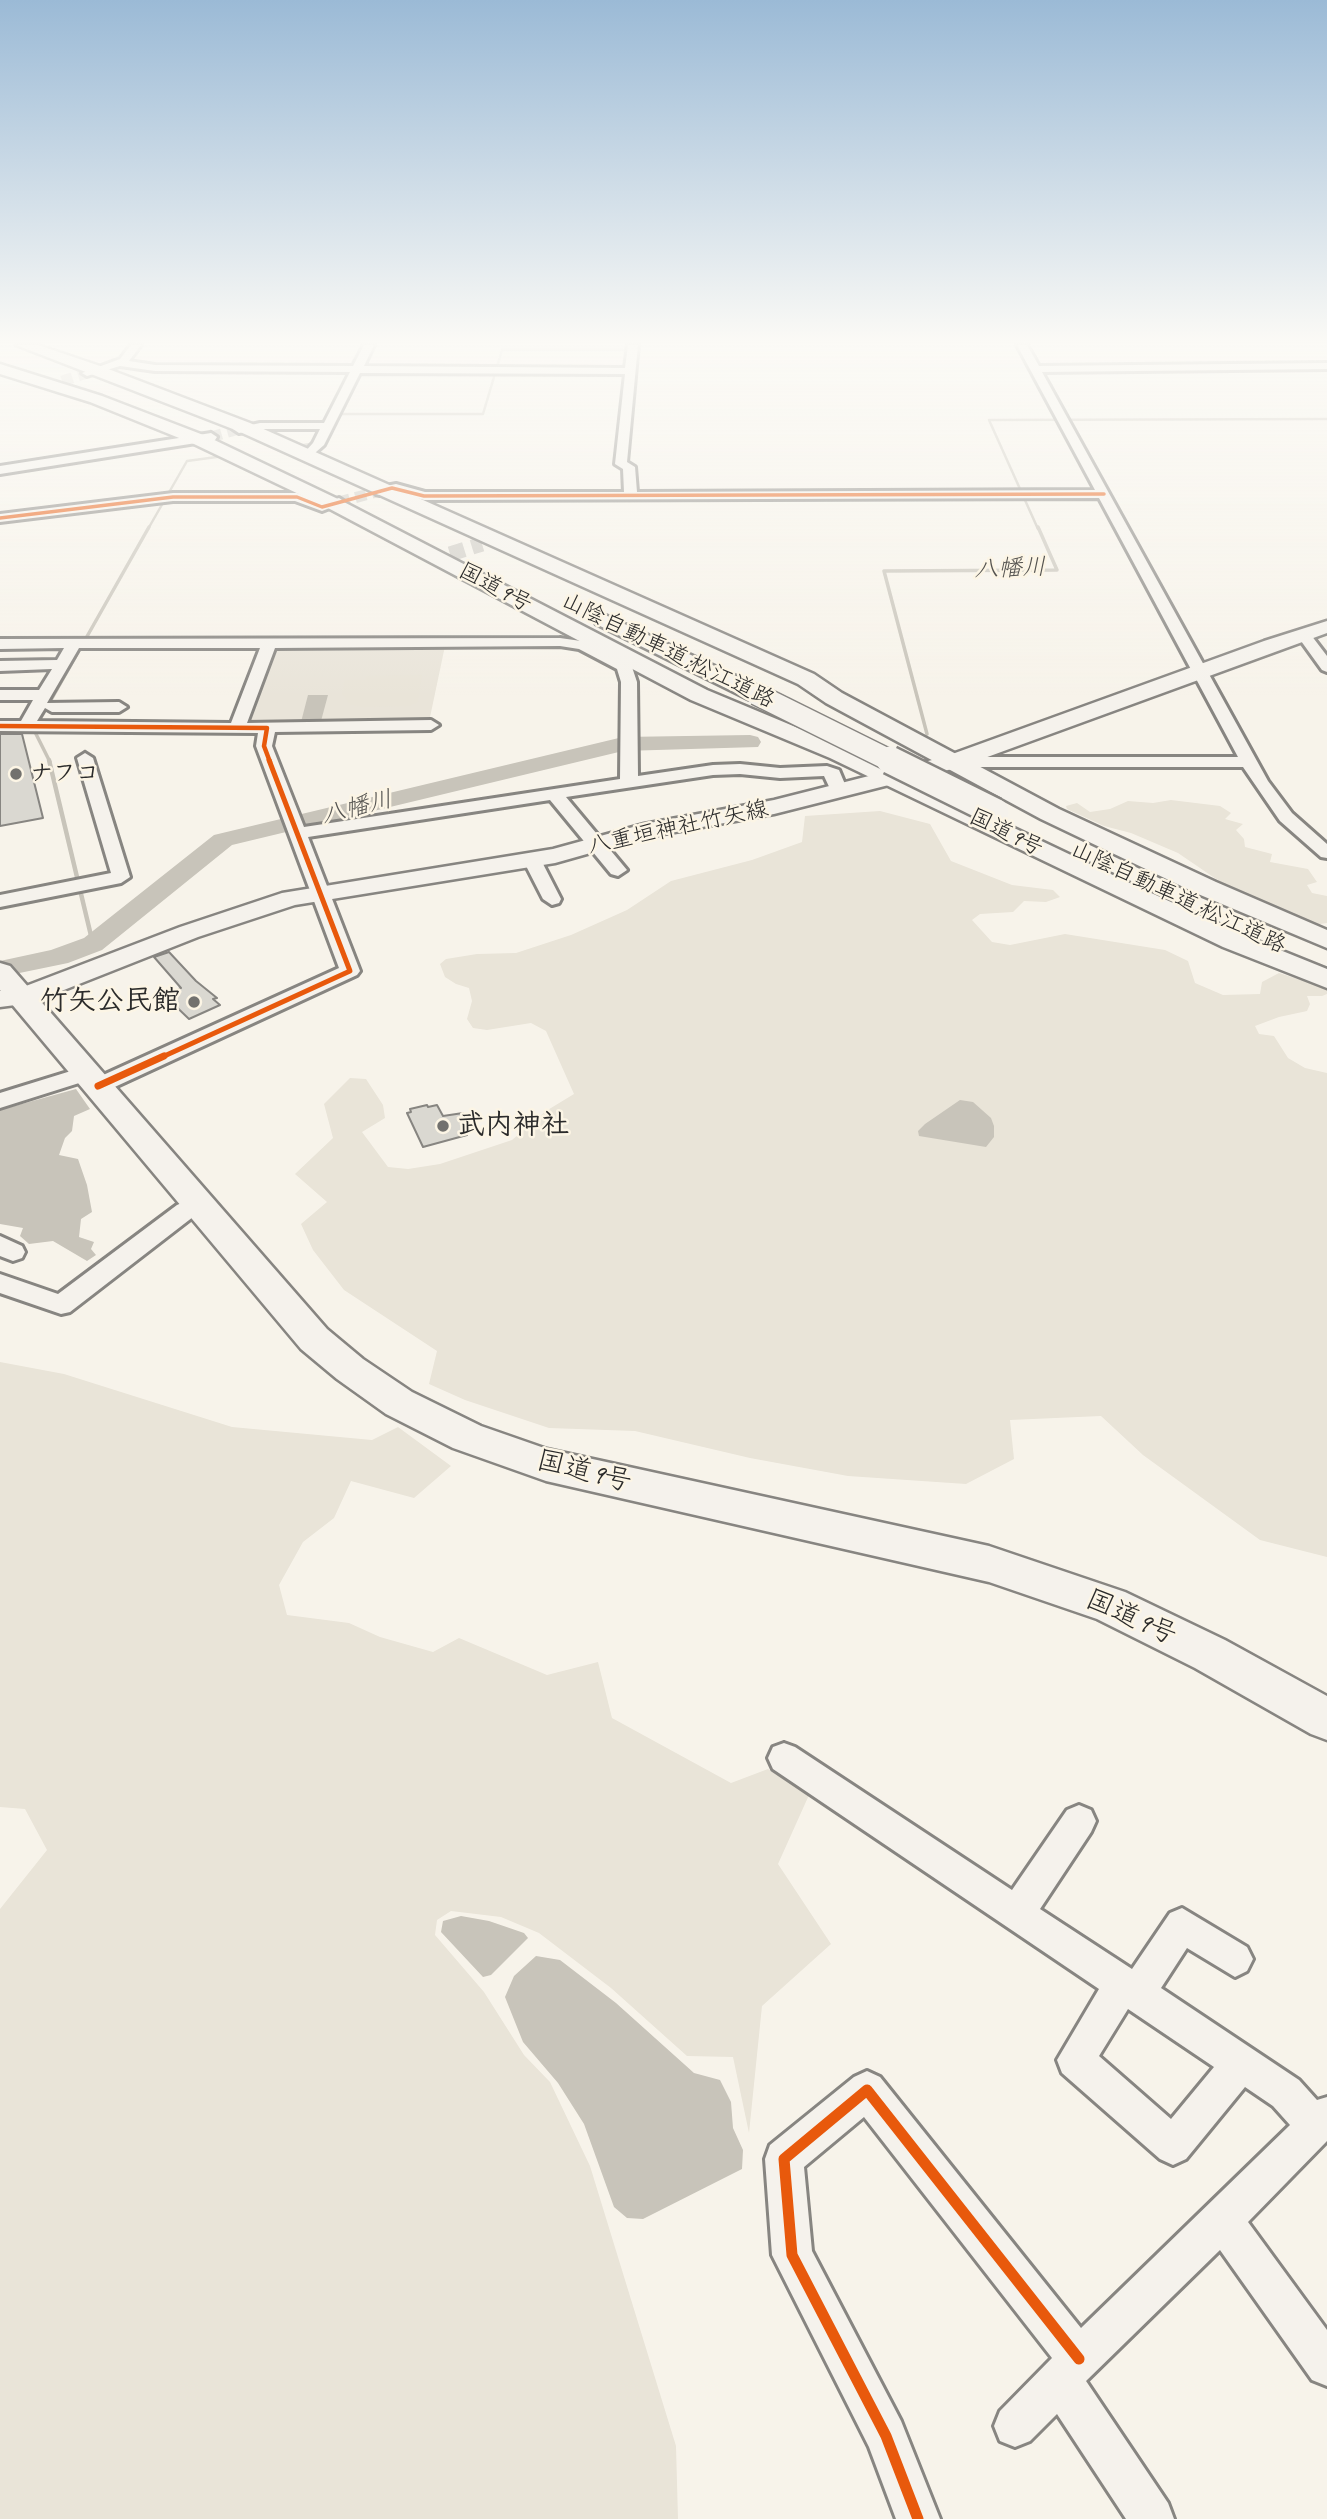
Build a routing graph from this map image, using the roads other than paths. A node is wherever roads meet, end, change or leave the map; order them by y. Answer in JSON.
{"nodes":[{"id":1,"x":48,"y":463,"type":"edge"},
{"id":2,"x":254,"y":463,"type":"tunnel mouth"},
{"id":3,"x":279,"y":463,"type":"edge"},
{"id":4,"x":284,"y":463,"type":"edge"},
{"id":5,"x":324,"y":463,"type":"edge"},
{"id":6,"x":621,"y":463,"type":"edge"},
{"id":7,"x":1087,"y":463,"type":"edge"},
{"id":8,"x":0,"y":470,"type":"edge"},
{"id":9,"x":381,"y":490,"type":"junction"},
{"id":10,"x":1104,"y":494,"type":"junction"},
{"id":11,"x":631,"y":496,"type":"junction"},
{"id":12,"x":336,"y":503,"type":"junction"},
{"id":13,"x":0,"y":518,"type":"edge"},
{"id":14,"x":401,"y":521,"type":"junction"},
{"id":15,"x":444,"y":553,"type":"junction"},
{"id":16,"x":511,"y":575,"type":"dead end"},
{"id":17,"x":585,"y":611,"type":"dead end"},
{"id":18,"x":1327,"y":627,"type":"edge"},
{"id":19,"x":1303,"y":634,"type":"junction"},
{"id":20,"x":270,"y":643,"type":"junction"},
{"id":21,"x":0,"y":644,"type":"edge"},
{"id":22,"x":79,"y":644,"type":"junction"},
{"id":23,"x":603,"y":651,"type":"junction"},
{"id":24,"x":62,"y":664,"type":"junction"},
{"id":25,"x":0,"y":666,"type":"edge"},
{"id":26,"x":1327,"y":667,"type":"edge"},
{"id":27,"x":1199,"y":673,"type":"junction"},
{"id":28,"x":763,"y":692,"type":"junction"},
{"id":29,"x":0,"y":695,"type":"edge"},
{"id":30,"x":834,"y":698,"type":"junction"},
{"id":31,"x":50,"y":701,"type":"junction"},
{"id":32,"x":119,"y":707,"type":"dead end"},
{"id":33,"x":431,"y":725,"type":"dead end"},
{"id":34,"x":0,"y":726,"type":"edge"},
{"id":35,"x":238,"y":726,"type":"junction"},
{"id":36,"x":35,"y":727,"type":"junction"},
{"id":37,"x":265,"y":727,"type":"junction"},
{"id":38,"x":800,"y":738,"type":"junction"},
{"id":39,"x":85,"y":758,"type":"dead end"},
{"id":40,"x":952,"y":762,"type":"junction"},
{"id":41,"x":1249,"y":762,"type":"junction"},
{"id":42,"x":890,"y":778,"type":"junction"},
{"id":43,"x":629,"y":784,"type":"junction"},
{"id":44,"x":838,"y":789,"type":"junction"},
{"id":45,"x":556,"y":796,"type":"junction"},
{"id":46,"x":1001,"y":808,"type":"junction"},
{"id":47,"x":295,"y":827,"type":"junction"},
{"id":48,"x":1318,"y":835,"type":"edge"},
{"id":49,"x":595,"y":845,"type":"junction"},
{"id":50,"x":1327,"y":853,"type":"edge"},
{"id":51,"x":531,"y":860,"type":"junction"},
{"id":52,"x":618,"y":870,"type":"dead end"},
{"id":53,"x":321,"y":892,"type":"junction"},
{"id":54,"x":552,"y":899,"type":"dead end"},
{"id":55,"x":0,"y":901,"type":"edge"},
{"id":56,"x":1327,"y":940,"type":"edge"},
{"id":57,"x":1327,"y":950,"type":"edge"},
{"id":58,"x":1327,"y":965,"type":"edge"},
{"id":59,"x":1327,"y":979,"type":"edge"},
{"id":60,"x":6,"y":986,"type":"edge"},
{"id":61,"x":93,"y":1080,"type":"junction"},
{"id":62,"x":0,"y":1101,"type":"edge"},
{"id":63,"x":200,"y":1203,"type":"junction"},
{"id":64,"x":0,"y":1283,"type":"edge"},
{"id":65,"x":1327,"y":1719,"type":"edge"},
{"id":66,"x":784,"y":1758,"type":"dead end"},
{"id":67,"x":1079,"y":1821,"type":"dead end"},
{"id":68,"x":1017,"y":1913,"type":"junction"},
{"id":69,"x":1235,"y":1959,"type":"dead end"},
{"id":70,"x":1130,"y":1989,"type":"junction"},
{"id":71,"x":1241,"y":2063,"type":"junction"},
{"id":72,"x":1321,"y":2120,"type":"edge"},
{"id":73,"x":1223,"y":2220,"type":"junction"},
{"id":74,"x":1327,"y":2365,"type":"edge"},
{"id":75,"x":1072,"y":2368,"type":"junction"},
{"id":76,"x":1015,"y":2426,"type":"dead end"},
{"id":77,"x":918,"y":2519,"type":"edge"},
{"id":78,"x":1152,"y":2519,"type":"edge"}],
"edges":[{"from":1,"to":8,"type":"street"},
{"from":2,"to":12,"type":"highway","name":"国道9号"},
{"from":3,"to":14,"type":"highway"},
{"from":4,"to":15,"type":"highway","name":"山陰自動車道;松江道路"},
{"from":5,"to":9,"type":"highway","name":"国道9号"},
{"from":6,"to":11,"type":"street"},
{"from":7,"to":10,"type":"street"},
{"from":9,"to":11,"type":"street"},
{"from":9,"to":30,"type":"highway","name":"国道9号"},
{"from":10,"to":11,"type":"street"},
{"from":10,"to":27,"type":"street"},
{"from":12,"to":13,"type":"street"},
{"from":12,"to":15,"type":"highway","name":"国道9号"},
{"from":14,"to":16,"type":"highway"},
{"from":14,"to":38,"type":"highway"},
{"from":15,"to":23,"type":"highway","name":"国道9号"},
{"from":15,"to":28,"type":"highway","name":"山陰自動車道;松江道路"},
{"from":15,"to":30,"type":"highway"},
{"from":17,"to":28,"type":"highway","name":"山陰自動車道;松江道路"},
{"from":18,"to":19,"type":"main road","name":"八重垣神社竹矢線"},
{"from":19,"to":26,"type":"street"},
{"from":19,"to":27,"type":"main road","name":"八重垣神社竹矢線"},
{"from":20,"to":22,"type":"street"},
{"from":20,"to":23,"type":"street"},
{"from":20,"to":35,"type":"street"},
{"from":21,"to":22,"type":"street"},
{"from":22,"to":24,"type":"street"},
{"from":23,"to":38,"type":"highway","name":"国道9号"},
{"from":23,"to":43,"type":"street"},
{"from":24,"to":25,"type":"street"},
{"from":24,"to":31,"type":"street"},
{"from":27,"to":40,"type":"main road","name":"八重垣神社竹矢線"},
{"from":27,"to":41,"type":"street"},
{"from":28,"to":46,"type":"highway","name":"山陰自動車道;松江道路","bridge":true},
{"from":29,"to":31,"type":"street"},
{"from":30,"to":40,"type":"highway","name":"国道9号"},
{"from":31,"to":32,"type":"street"},
{"from":31,"to":36,"type":"street"},
{"from":33,"to":37,"type":"street"},
{"from":34,"to":36,"type":"street"},
{"from":35,"to":36,"type":"street"},
{"from":35,"to":37,"type":"street"},
{"from":37,"to":47,"type":"street"},
{"from":38,"to":42,"type":"highway","name":"国道9号"},
{"from":39,"to":55,"type":"street"},
{"from":40,"to":41,"type":"street"},
{"from":40,"to":42,"type":"main road","name":"八重垣神社竹矢線"},
{"from":40,"to":56,"type":"highway","name":"国道9号"},
{"from":41,"to":48,"type":"street"},
{"from":42,"to":44,"type":"main road","name":"八重垣神社竹矢線"},
{"from":42,"to":59,"type":"highway","name":"国道9号"},
{"from":43,"to":44,"type":"street"},
{"from":43,"to":45,"type":"street"},
{"from":44,"to":49,"type":"main road","name":"八重垣神社竹矢線"},
{"from":45,"to":47,"type":"street"},
{"from":45,"to":49,"type":"street"},
{"from":46,"to":57,"type":"highway","name":"山陰自動車道;松江道路"},
{"from":46,"to":58,"type":"highway","name":"山陰自動車道;松江道路"},
{"from":47,"to":53,"type":"street"},
{"from":48,"to":50,"type":"street"},
{"from":49,"to":51,"type":"main road","name":"八重垣神社竹矢線"},
{"from":49,"to":52,"type":"street"},
{"from":51,"to":53,"type":"main road","name":"八重垣神社竹矢線"},
{"from":51,"to":54,"type":"street"},
{"from":53,"to":60,"type":"main road","name":"八重垣神社竹矢線"},
{"from":53,"to":61,"type":"street"},
{"from":60,"to":61,"type":"highway","name":"国道9号"},
{"from":61,"to":62,"type":"street"},
{"from":61,"to":63,"type":"highway","name":"国道9号"},
{"from":63,"to":64,"type":"street"},
{"from":63,"to":65,"type":"highway","name":"国道9号"},
{"from":66,"to":68,"type":"street"},
{"from":67,"to":68,"type":"street"},
{"from":68,"to":70,"type":"street"},
{"from":69,"to":70,"type":"street"},
{"from":70,"to":71,"type":"street"},
{"from":70,"to":71,"type":"street"},
{"from":71,"to":72,"type":"street"},
{"from":72,"to":73,"type":"street"},
{"from":73,"to":74,"type":"street"},
{"from":73,"to":75,"type":"street"},
{"from":75,"to":76,"type":"street"},
{"from":75,"to":77,"type":"street"},
{"from":75,"to":78,"type":"street"}]}
